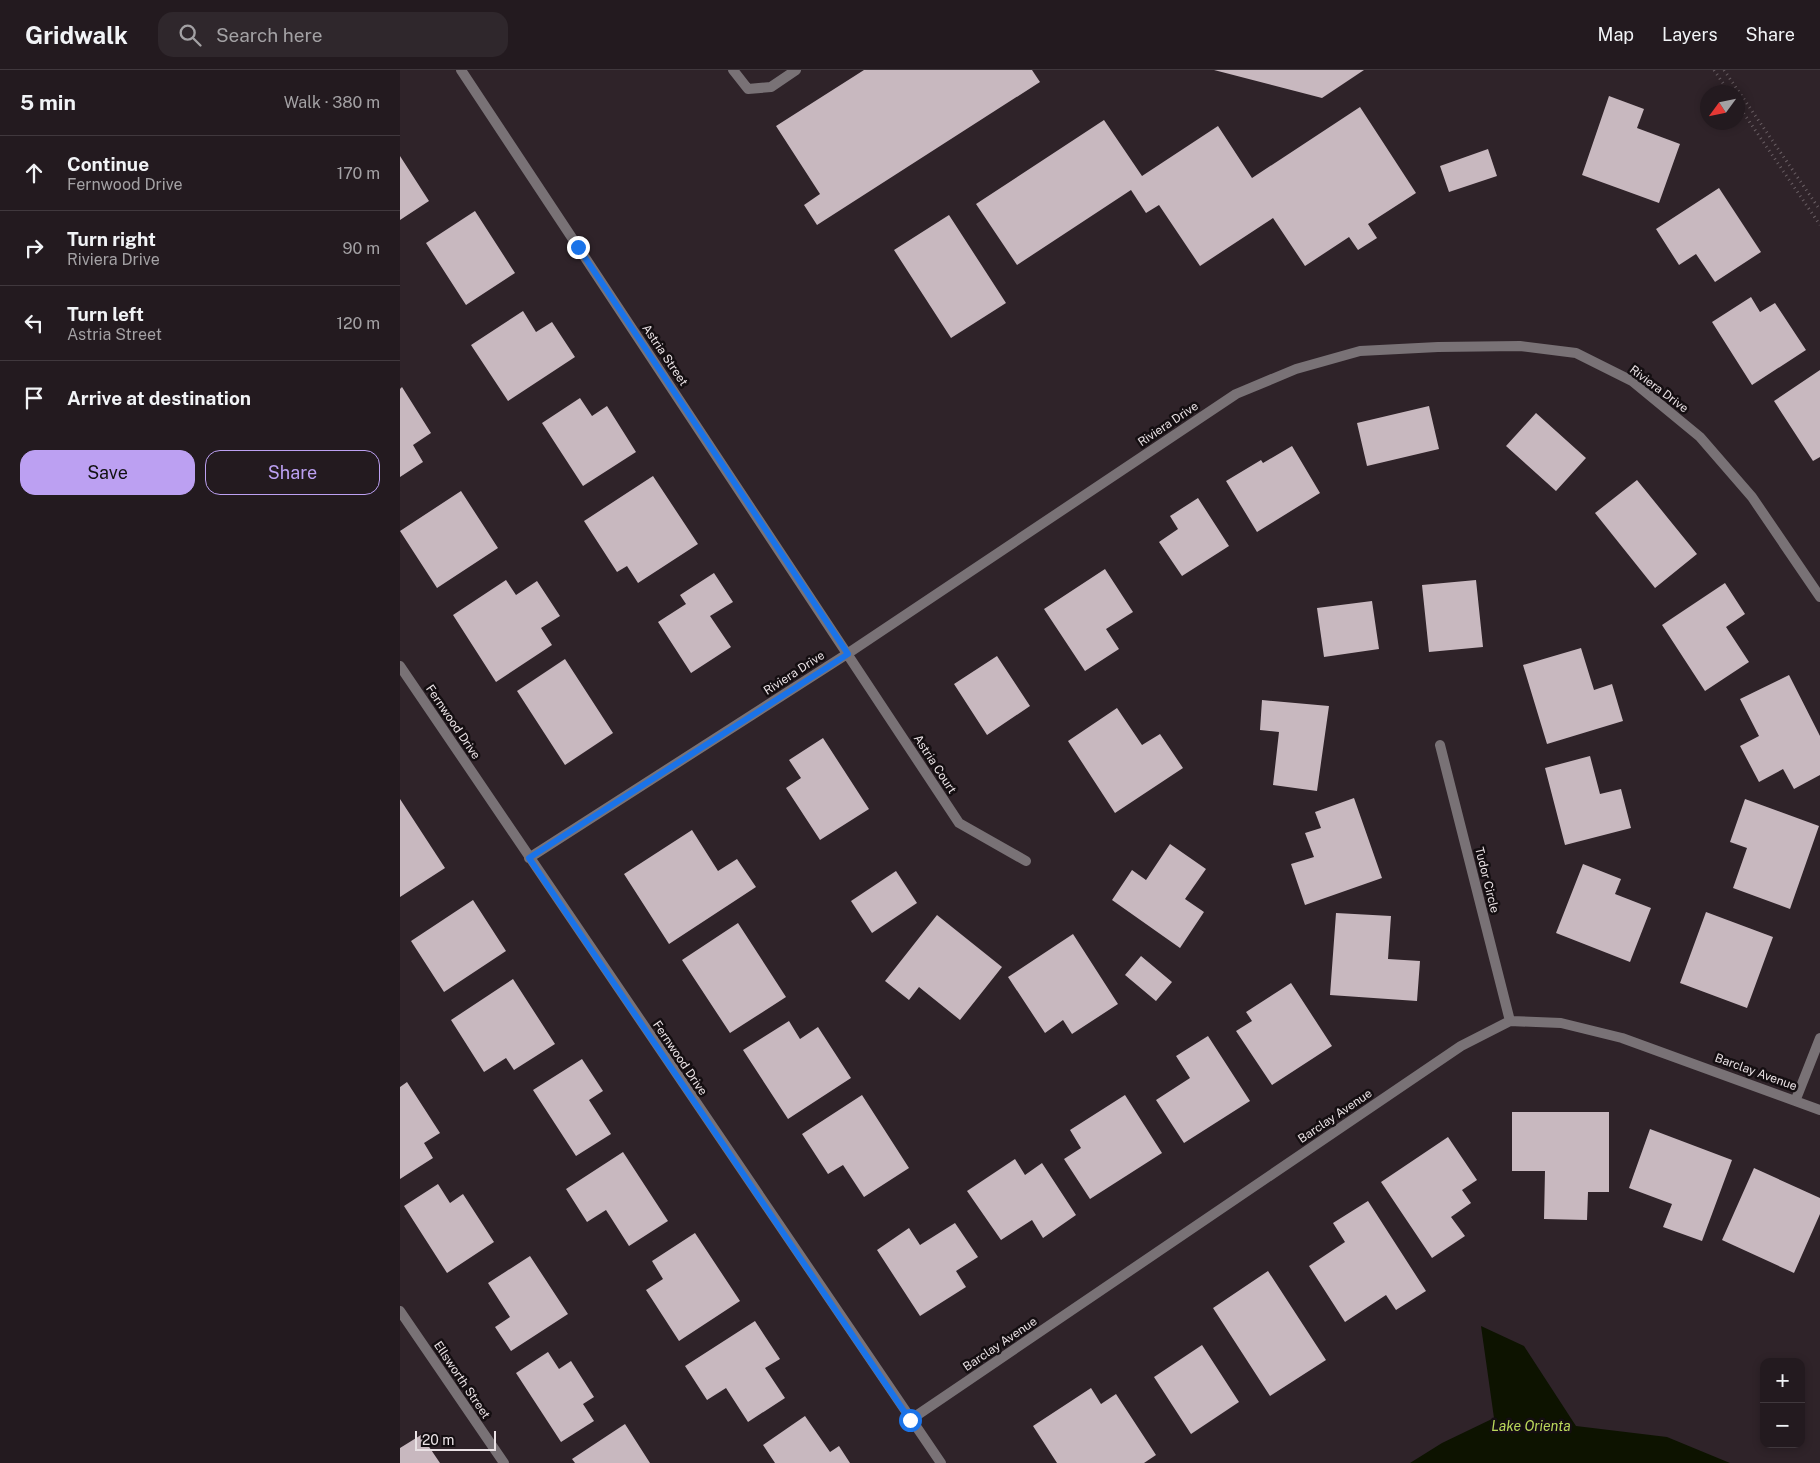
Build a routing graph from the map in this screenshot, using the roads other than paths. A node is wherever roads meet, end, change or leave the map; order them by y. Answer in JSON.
{"nodes":[{"id":1,"x":461,"y":70,"type":"edge"},
{"id":2,"x":733,"y":70,"type":"edge"},
{"id":3,"x":796,"y":70,"type":"edge"},
{"id":4,"x":1820,"y":597,"type":"edge"},
{"id":5,"x":848,"y":654,"type":"junction"},
{"id":6,"x":400,"y":666,"type":"edge"},
{"id":7,"x":1440,"y":745,"type":"dead end"},
{"id":8,"x":529,"y":858,"type":"junction"},
{"id":9,"x":1026,"y":861,"type":"dead end"},
{"id":10,"x":1510,"y":1021,"type":"junction"},
{"id":11,"x":1820,"y":1038,"type":"edge"},
{"id":12,"x":1796,"y":1099,"type":"junction"},
{"id":13,"x":1820,"y":1110,"type":"edge"},
{"id":14,"x":400,"y":1311,"type":"edge"},
{"id":15,"x":910,"y":1420,"type":"junction"},
{"id":16,"x":504,"y":1463,"type":"edge"},
{"id":17,"x":941,"y":1463,"type":"edge"}],
"edges":[{"from":1,"to":5,"type":"street","name":"Astria Street"},
{"from":2,"to":3,"type":"street"},
{"from":4,"to":5,"type":"street","name":"Riviera Drive"},
{"from":5,"to":8,"type":"street","name":"Riviera Drive"},
{"from":5,"to":9,"type":"street","name":"Astria Court"},
{"from":6,"to":8,"type":"street","name":"Fernwood Drive"},
{"from":7,"to":10,"type":"street","name":"Tudor Circle"},
{"from":8,"to":15,"type":"street","name":"Fernwood Drive"},
{"from":10,"to":12,"type":"street","name":"Barclay Avenue"},
{"from":10,"to":15,"type":"street","name":"Barclay Avenue"},
{"from":11,"to":12,"type":"street"},
{"from":12,"to":13,"type":"street","name":"Barclay Avenue"},
{"from":14,"to":16,"type":"street","name":"Ellsworth Street"},
{"from":15,"to":17,"type":"street","name":"Fernwood Drive"}]}
